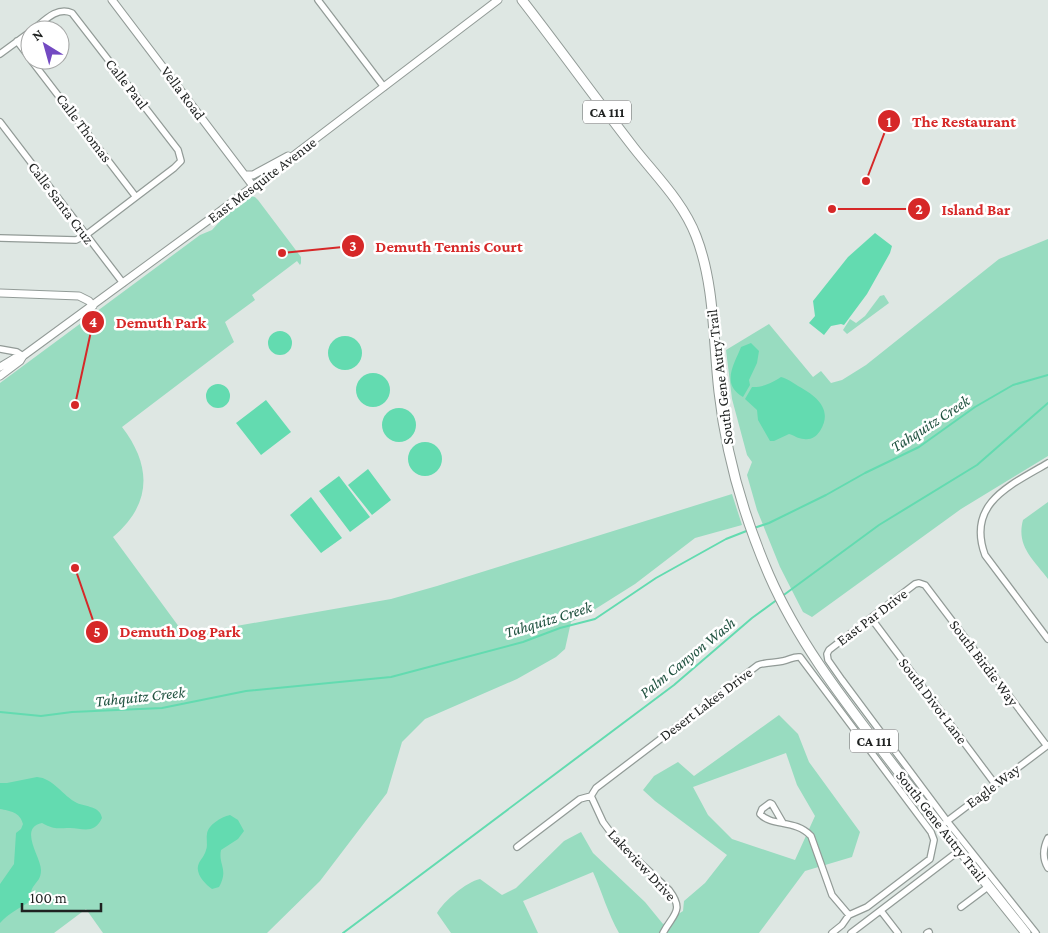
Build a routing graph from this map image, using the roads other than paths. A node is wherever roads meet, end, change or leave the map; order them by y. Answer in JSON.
{"nodes":[{"id":1,"x":112,"y":0,"type":"edge"},
{"id":2,"x":318,"y":0,"type":"edge"},
{"id":3,"x":498,"y":0,"type":"edge"},
{"id":4,"x":522,"y":0,"type":"edge"},
{"id":5,"x":45,"y":20,"type":"edge"},
{"id":6,"x":20,"y":39,"type":"edge"},
{"id":7,"x":17,"y":41,"type":"junction"},
{"id":8,"x":20,"y":45,"type":"edge"},
{"id":9,"x":0,"y":54,"type":"edge"},
{"id":10,"x":39,"y":70,"type":"edge"},
{"id":11,"x":384,"y":87,"type":"junction"},
{"id":12,"x":0,"y":122,"type":"edge"},
{"id":13,"x":296,"y":154,"type":"junction"},
{"id":14,"x":245,"y":175,"type":"junction"},
{"id":15,"x":253,"y":186,"type":"junction"},
{"id":16,"x":136,"y":197,"type":"junction"},
{"id":17,"x":86,"y":235,"type":"junction"},
{"id":18,"x":0,"y":238,"type":"edge"},
{"id":19,"x":123,"y":284,"type":"junction"},
{"id":20,"x":0,"y":293,"type":"edge"},
{"id":21,"x":93,"y":306,"type":"junction"},
{"id":22,"x":0,"y":349,"type":"edge"},
{"id":23,"x":23,"y":356,"type":"junction"},
{"id":24,"x":0,"y":367,"type":"edge"},
{"id":25,"x":0,"y":376,"type":"edge"},
{"id":26,"x":1048,"y":463,"type":"edge"},
{"id":27,"x":919,"y":583,"type":"joint"},
{"id":28,"x":871,"y":618,"type":"junction"},
{"id":29,"x":1048,"y":639,"type":"edge"},
{"id":30,"x":827,"y":654,"type":"joint"},
{"id":31,"x":1047,"y":746,"type":"edge"},
{"id":32,"x":995,"y":784,"type":"junction"},
{"id":33,"x":591,"y":796,"type":"junction"},
{"id":34,"x":947,"y":821,"type":"junction"},
{"id":35,"x":783,"y":823,"type":"dead end"},
{"id":36,"x":939,"y":827,"type":"junction"},
{"id":37,"x":1048,"y":838,"type":"edge"},
{"id":38,"x":517,"y":847,"type":"dead end"},
{"id":39,"x":960,"y":850,"type":"junction"},
{"id":40,"x":1048,"y":868,"type":"edge"},
{"id":41,"x":989,"y":886,"type":"junction"},
{"id":42,"x":961,"y":908,"type":"dead end"},
{"id":43,"x":881,"y":910,"type":"junction"},
{"id":44,"x":849,"y":915,"type":"junction"},
{"id":45,"x":663,"y":933,"type":"edge"},
{"id":46,"x":832,"y":933,"type":"edge"},
{"id":47,"x":852,"y":933,"type":"edge"},
{"id":48,"x":898,"y":933,"type":"edge"},
{"id":49,"x":1026,"y":933,"type":"edge"},
{"id":50,"x":1036,"y":933,"type":"edge"}],
"edges":[{"from":1,"to":14,"type":"street","name":"Vella Road"},
{"from":2,"to":11,"type":"street"},
{"from":3,"to":11,"type":"street","name":"East Mesquite Avenue"},
{"from":4,"to":36,"type":"main road","name":"South Gene Autry Trail","number":"CA 111"},
{"from":5,"to":16,"type":"street","name":"Calle Paul"},
{"from":6,"to":7,"type":"street"},
{"from":7,"to":8,"type":"street","name":"Calle Thomas"},
{"from":7,"to":9,"type":"street"},
{"from":10,"to":16,"type":"street","name":"Calle Thomas"},
{"from":11,"to":13,"type":"street","name":"East Mesquite Avenue"},
{"from":12,"to":17,"type":"street","name":"Calle Santa Cruz"},
{"from":13,"to":14,"type":"street"},
{"from":13,"to":15,"type":"street","name":"East Mesquite Avenue"},
{"from":14,"to":15,"type":"street","name":"Vella Road"},
{"from":15,"to":19,"type":"street","name":"East Mesquite Avenue"},
{"from":16,"to":17,"type":"street"},
{"from":17,"to":18,"type":"street"},
{"from":17,"to":19,"type":"street","name":"Calle Santa Cruz"},
{"from":19,"to":21,"type":"street","name":"East Mesquite Avenue"},
{"from":20,"to":21,"type":"street"},
{"from":21,"to":23,"type":"street","name":"East Mesquite Avenue"},
{"from":22,"to":23,"type":"street"},
{"from":23,"to":24,"type":"street","name":"East Mesquite Avenue"},
{"from":23,"to":25,"type":"street","name":"East Mesquite Avenue"},
{"from":26,"to":29,"type":"street"},
{"from":27,"to":28,"type":"street","name":"East Par Drive"},
{"from":27,"to":31,"type":"street","name":"South Birdie Way"},
{"from":28,"to":30,"type":"street","name":"East Par Drive"},
{"from":28,"to":32,"type":"street","name":"South Divot Lane"},
{"from":30,"to":34,"type":"street","name":"South Gene Autry Trail"},
{"from":31,"to":32,"type":"street","name":"Eagle Way"},
{"from":32,"to":34,"type":"street","name":"Eagle Way"},
{"from":33,"to":38,"type":"street","name":"Desert Lakes Drive"},
{"from":33,"to":44,"type":"street","name":"Desert Lakes Drive"},
{"from":33,"to":45,"type":"street","name":"Lakeview Drive"},
{"from":34,"to":36,"type":"street","name":"Eagle Way"},
{"from":34,"to":50,"type":"street","name":"South Gene Autry Trail"},
{"from":35,"to":44,"type":"street"},
{"from":36,"to":39,"type":"main road","name":"South Gene Autry Trail","number":"CA 111"},
{"from":37,"to":40,"type":"street"},
{"from":39,"to":41,"type":"main road","name":"South Gene Autry Trail","number":"CA 111"},
{"from":39,"to":43,"type":"street"},
{"from":41,"to":42,"type":"street"},
{"from":41,"to":49,"type":"main road","name":"South Gene Autry Trail","number":"CA 111"},
{"from":43,"to":47,"type":"street"},
{"from":43,"to":48,"type":"street"},
{"from":44,"to":46,"type":"street","name":"Desert Lakes Drive"}]}
